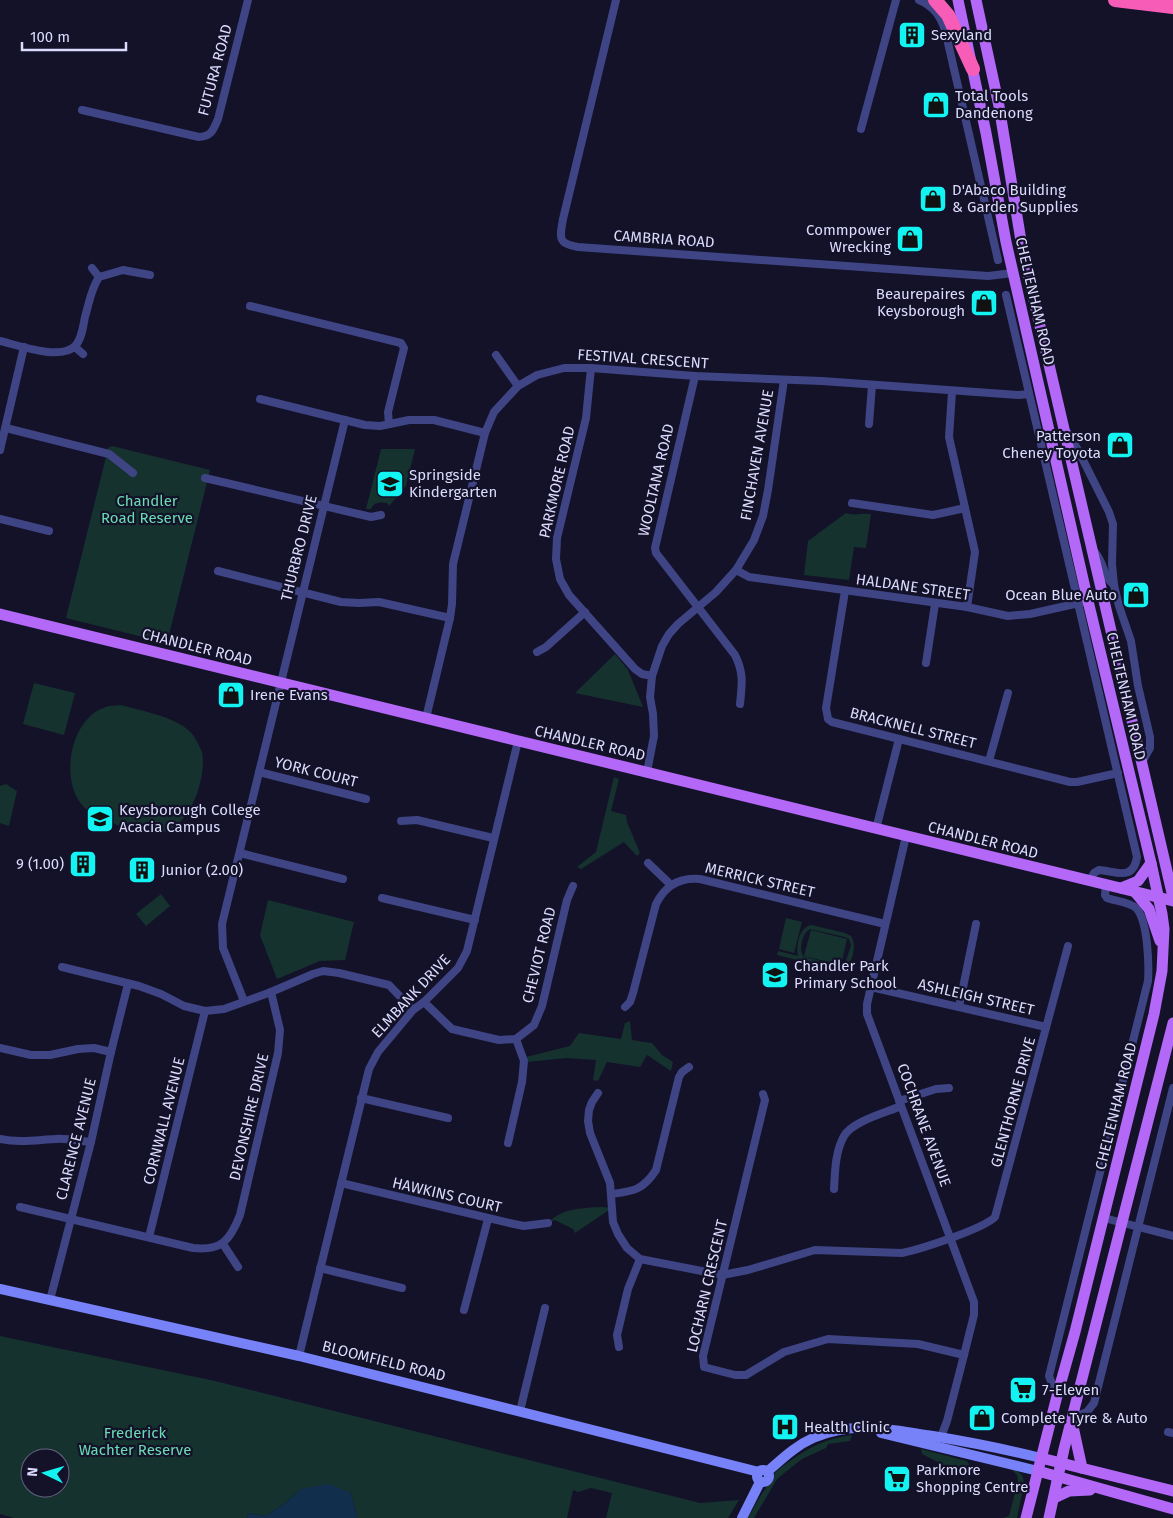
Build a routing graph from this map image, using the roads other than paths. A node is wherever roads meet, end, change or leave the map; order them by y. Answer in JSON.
{"nodes":[{"id":1,"x":248,"y":0,"type":"edge"},
{"id":2,"x":616,"y":0,"type":"edge"},
{"id":3,"x":896,"y":0,"type":"edge"},
{"id":4,"x":919,"y":0,"type":"edge"},
{"id":5,"x":958,"y":0,"type":"edge"},
{"id":6,"x":976,"y":0,"type":"edge"},
{"id":7,"x":1115,"y":0,"type":"edge"},
{"id":8,"x":932,"y":3,"type":"edge"},
{"id":9,"x":1173,"y":7,"type":"edge"},
{"id":10,"x":959,"y":37,"type":"junction"},
{"id":11,"x":951,"y":55,"type":"junction"},
{"id":12,"x":973,"y":68,"type":"junction"},
{"id":13,"x":82,"y":110,"type":"dead end"},
{"id":14,"x":862,"y":129,"type":"dead end"},
{"id":15,"x":992,"y":232,"type":"junction"},
{"id":16,"x":1006,"y":242,"type":"junction"},
{"id":17,"x":998,"y":260,"type":"dead end"},
{"id":18,"x":92,"y":268,"type":"dead end"},
{"id":19,"x":1027,"y":268,"type":"junction"},
{"id":20,"x":1013,"y":273,"type":"junction"},
{"id":21,"x":150,"y":275,"type":"dead end"},
{"id":22,"x":99,"y":277,"type":"junction"},
{"id":23,"x":1006,"y":295,"type":"dead end"},
{"id":24,"x":250,"y":306,"type":"dead end"},
{"id":25,"x":1023,"y":318,"type":"junction"},
{"id":26,"x":1014,"y":329,"type":"junction"},
{"id":27,"x":0,"y":341,"type":"edge"},
{"id":28,"x":24,"y":347,"type":"junction"},
{"id":29,"x":75,"y":347,"type":"junction"},
{"id":30,"x":83,"y":354,"type":"dead end"},
{"id":31,"x":496,"y":355,"type":"dead end"},
{"id":32,"x":591,"y":368,"type":"junction"},
{"id":33,"x":695,"y":376,"type":"junction"},
{"id":34,"x":784,"y":380,"type":"junction"},
{"id":35,"x":872,"y":385,"type":"junction"},
{"id":36,"x":518,"y":386,"type":"junction"},
{"id":37,"x":952,"y":392,"type":"junction"},
{"id":38,"x":1029,"y":394,"type":"junction"},
{"id":39,"x":260,"y":399,"type":"dead end"},
{"id":40,"x":345,"y":420,"type":"junction"},
{"id":41,"x":390,"y":424,"type":"junction"},
{"id":42,"x":869,"y":424,"type":"dead end"},
{"id":43,"x":1062,"y":425,"type":"junction"},
{"id":44,"x":3,"y":432,"type":"edge"},
{"id":45,"x":484,"y":433,"type":"junction"},
{"id":46,"x":0,"y":450,"type":"edge"},
{"id":47,"x":133,"y":473,"type":"dead end"},
{"id":48,"x":205,"y":478,"type":"dead end"},
{"id":49,"x":852,"y":503,"type":"dead end"},
{"id":50,"x":324,"y":506,"type":"junction"},
{"id":51,"x":965,"y":508,"type":"junction"},
{"id":52,"x":382,"y":516,"type":"dead end"},
{"id":53,"x":0,"y":519,"type":"edge"},
{"id":54,"x":49,"y":531,"type":"dead end"},
{"id":55,"x":1092,"y":550,"type":"junction"},
{"id":56,"x":736,"y":570,"type":"junction"},
{"id":57,"x":218,"y":572,"type":"dead end"},
{"id":58,"x":1098,"y":576,"type":"junction"},
{"id":59,"x":1114,"y":585,"type":"junction"},
{"id":60,"x":1074,"y":589,"type":"dead end"},
{"id":61,"x":845,"y":591,"type":"junction"},
{"id":62,"x":302,"y":593,"type":"junction"},
{"id":63,"x":1083,"y":602,"type":"junction"},
{"id":64,"x":935,"y":604,"type":"junction"},
{"id":65,"x":698,"y":607,"type":"junction"},
{"id":66,"x":967,"y":607,"type":"junction"},
{"id":67,"x":585,"y":612,"type":"junction"},
{"id":68,"x":0,"y":614,"type":"edge"},
{"id":69,"x":450,"y":618,"type":"junction"},
{"id":70,"x":536,"y":652,"type":"dead end"},
{"id":71,"x":926,"y":663,"type":"dead end"},
{"id":72,"x":652,"y":676,"type":"junction"},
{"id":73,"x":281,"y":683,"type":"junction"},
{"id":74,"x":1008,"y":693,"type":"dead end"},
{"id":75,"x":740,"y":704,"type":"dead end"},
{"id":76,"x":426,"y":718,"type":"junction"},
{"id":77,"x":899,"y":739,"type":"junction"},
{"id":78,"x":518,"y":741,"type":"junction"},
{"id":79,"x":989,"y":761,"type":"junction"},
{"id":80,"x":1142,"y":762,"type":"junction"},
{"id":81,"x":259,"y":772,"type":"junction"},
{"id":82,"x":646,"y":772,"type":"junction"},
{"id":83,"x":1118,"y":773,"type":"junction"},
{"id":84,"x":366,"y":798,"type":"dead end"},
{"id":85,"x":401,"y":821,"type":"dead end"},
{"id":86,"x":876,"y":829,"type":"junction"},
{"id":87,"x":906,"y":836,"type":"junction"},
{"id":88,"x":493,"y":838,"type":"junction"},
{"id":89,"x":240,"y":853,"type":"junction"},
{"id":90,"x":648,"y":863,"type":"dead end"},
{"id":91,"x":1151,"y":863,"type":"junction"},
{"id":92,"x":343,"y":879,"type":"dead end"},
{"id":93,"x":1089,"y":880,"type":"junction"},
{"id":94,"x":671,"y":885,"type":"junction"},
{"id":95,"x":1106,"y":885,"type":"junction"},
{"id":96,"x":573,"y":886,"type":"dead end"},
{"id":97,"x":1121,"y":888,"type":"junction"},
{"id":98,"x":1136,"y":892,"type":"junction"},
{"id":99,"x":1173,"y":897,"type":"edge"},
{"id":100,"x":382,"y":898,"type":"dead end"},
{"id":101,"x":1158,"y":898,"type":"junction"},
{"id":102,"x":1173,"y":901,"type":"edge"},
{"id":103,"x":475,"y":920,"type":"junction"},
{"id":104,"x":885,"y":924,"type":"junction"},
{"id":105,"x":976,"y":924,"type":"dead end"},
{"id":106,"x":1068,"y":946,"type":"dead end"},
{"id":107,"x":1163,"y":955,"type":"junction"},
{"id":108,"x":62,"y":967,"type":"dead end"},
{"id":109,"x":128,"y":984,"type":"junction"},
{"id":110,"x":871,"y":987,"type":"junction"},
{"id":111,"x":271,"y":992,"type":"junction"},
{"id":112,"x":244,"y":1001,"type":"junction"},
{"id":113,"x":424,"y":1002,"type":"junction"},
{"id":114,"x":625,"y":1007,"type":"dead end"},
{"id":115,"x":958,"y":1007,"type":"junction"},
{"id":116,"x":413,"y":1010,"type":"junction"},
{"id":117,"x":205,"y":1011,"type":"junction"},
{"id":118,"x":1173,"y":1023,"type":"edge"},
{"id":119,"x":1046,"y":1028,"type":"junction"},
{"id":120,"x":516,"y":1039,"type":"junction"},
{"id":121,"x":0,"y":1048,"type":"edge"},
{"id":122,"x":110,"y":1052,"type":"junction"},
{"id":123,"x":690,"y":1067,"type":"dead end"},
{"id":124,"x":949,"y":1088,"type":"dead end"},
{"id":125,"x":1173,"y":1088,"type":"edge"},
{"id":126,"x":598,"y":1093,"type":"dead end"},
{"id":127,"x":763,"y":1094,"type":"dead end"},
{"id":128,"x":361,"y":1098,"type":"junction"},
{"id":129,"x":900,"y":1104,"type":"junction"},
{"id":130,"x":448,"y":1118,"type":"dead end"},
{"id":131,"x":0,"y":1139,"type":"edge"},
{"id":132,"x":91,"y":1142,"type":"junction"},
{"id":133,"x":508,"y":1143,"type":"dead end"},
{"id":134,"x":341,"y":1183,"type":"junction"},
{"id":135,"x":834,"y":1189,"type":"dead end"},
{"id":136,"x":612,"y":1194,"type":"junction"},
{"id":137,"x":20,"y":1207,"type":"dead end"},
{"id":138,"x":70,"y":1218,"type":"junction"},
{"id":139,"x":1104,"y":1218,"type":"junction"},
{"id":140,"x":488,"y":1219,"type":"junction"},
{"id":141,"x":548,"y":1223,"type":"dead end"},
{"id":142,"x":1123,"y":1223,"type":"junction"},
{"id":143,"x":1138,"y":1227,"type":"junction"},
{"id":144,"x":1173,"y":1236,"type":"edge"},
{"id":145,"x":149,"y":1237,"type":"junction"},
{"id":146,"x":951,"y":1237,"type":"junction"},
{"id":147,"x":223,"y":1244,"type":"junction"},
{"id":148,"x":640,"y":1259,"type":"junction"},
{"id":149,"x":238,"y":1267,"type":"dead end"},
{"id":150,"x":320,"y":1268,"type":"junction"},
{"id":151,"x":722,"y":1275,"type":"junction"},
{"id":152,"x":402,"y":1288,"type":"dead end"},
{"id":153,"x":0,"y":1289,"type":"edge"},
{"id":154,"x":50,"y":1300,"type":"junction"},
{"id":155,"x":545,"y":1308,"type":"dead end"},
{"id":156,"x":464,"y":1310,"type":"dead end"},
{"id":157,"x":620,"y":1347,"type":"dead end"},
{"id":158,"x":964,"y":1355,"type":"junction"},
{"id":159,"x":300,"y":1356,"type":"junction"},
{"id":160,"x":1057,"y":1396,"type":"junction"},
{"id":161,"x":520,"y":1411,"type":"junction"},
{"id":162,"x":1072,"y":1419,"type":"junction"},
{"id":163,"x":943,"y":1441,"type":"junction"},
{"id":164,"x":984,"y":1445,"type":"junction"},
{"id":165,"x":980,"y":1458,"type":"junction"},
{"id":166,"x":1041,"y":1458,"type":"junction"},
{"id":167,"x":1061,"y":1463,"type":"junction"},
{"id":168,"x":1082,"y":1468,"type":"junction"},
{"id":169,"x":1038,"y":1471,"type":"junction"},
{"id":170,"x":762,"y":1475,"type":"junction"},
{"id":171,"x":1058,"y":1477,"type":"junction"},
{"id":172,"x":1110,"y":1491,"type":"junction"},
{"id":173,"x":1173,"y":1491,"type":"edge"},
{"id":174,"x":1054,"y":1498,"type":"junction"},
{"id":175,"x":1173,"y":1509,"type":"edge"},
{"id":176,"x":742,"y":1518,"type":"edge"},
{"id":177,"x":1026,"y":1518,"type":"edge"},
{"id":178,"x":1049,"y":1518,"type":"edge"}],
"edges":[{"from":1,"to":13,"type":"street","name":"FUTURA ROAD"},
{"from":2,"to":20,"type":"street","name":"CAMBRIA ROAD"},
{"from":3,"to":14,"type":"street"},
{"from":4,"to":8,"type":"street"},
{"from":5,"to":12,"type":"main road","name":"CHELTENHAM ROAD"},
{"from":6,"to":19,"type":"main road","name":"CHELTENHAM ROAD"},
{"from":7,"to":9,"type":"highway"},
{"from":8,"to":10,"type":"highway"},
{"from":8,"to":11,"type":"street","name":"CHELTENHAM ROAD"},
{"from":10,"to":11,"type":"street"},
{"from":10,"to":12,"type":"highway"},
{"from":11,"to":15,"type":"street","name":"CHELTENHAM ROAD"},
{"from":12,"to":16,"type":"main road","name":"CHELTENHAM ROAD"},
{"from":15,"to":16,"type":"street"},
{"from":15,"to":17,"type":"street","name":"CHELTENHAM ROAD"},
{"from":16,"to":20,"type":"main road","name":"CHELTENHAM ROAD"},
{"from":18,"to":22,"type":"street"},
{"from":19,"to":20,"type":"main road"},
{"from":19,"to":43,"type":"main road","name":"CHELTENHAM ROAD"},
{"from":20,"to":25,"type":"main road","name":"CHELTENHAM ROAD"},
{"from":21,"to":22,"type":"street"},
{"from":22,"to":29,"type":"street"},
{"from":23,"to":26,"type":"street","name":"CHELTENHAM ROAD"},
{"from":24,"to":41,"type":"street"},
{"from":25,"to":26,"type":"street"},
{"from":25,"to":63,"type":"main road","name":"CHELTENHAM ROAD"},
{"from":26,"to":38,"type":"street","name":"CHELTENHAM ROAD"},
{"from":27,"to":28,"type":"street"},
{"from":28,"to":29,"type":"street"},
{"from":28,"to":44,"type":"street"},
{"from":29,"to":30,"type":"street"},
{"from":31,"to":36,"type":"street"},
{"from":32,"to":33,"type":"street","name":"FESTIVAL CRESCENT"},
{"from":32,"to":36,"type":"street","name":"FESTIVAL CRESCENT"},
{"from":32,"to":67,"type":"street","name":"PARKMORE ROAD"},
{"from":33,"to":34,"type":"street","name":"FESTIVAL CRESCENT"},
{"from":33,"to":65,"type":"street","name":"WOOLTANA ROAD"},
{"from":34,"to":35,"type":"street","name":"FESTIVAL CRESCENT"},
{"from":34,"to":56,"type":"street","name":"FINCHAVEN AVENUE"},
{"from":35,"to":37,"type":"street","name":"FESTIVAL CRESCENT"},
{"from":35,"to":42,"type":"street"},
{"from":36,"to":45,"type":"street","name":"FESTIVAL CRESCENT"},
{"from":37,"to":38,"type":"street","name":"FESTIVAL CRESCENT"},
{"from":37,"to":51,"type":"street"},
{"from":38,"to":60,"type":"street","name":"CHELTENHAM ROAD"},
{"from":39,"to":40,"type":"street"},
{"from":40,"to":41,"type":"street"},
{"from":40,"to":50,"type":"street","name":"THURBRO DRIVE"},
{"from":41,"to":45,"type":"street"},
{"from":43,"to":55,"type":"main road","name":"CHELTENHAM ROAD"},
{"from":43,"to":59,"type":"street","name":"CHELTENHAM ROAD"},
{"from":44,"to":46,"type":"street"},
{"from":44,"to":47,"type":"street"},
{"from":45,"to":69,"type":"street","name":"FESTIVAL CRESCENT"},
{"from":48,"to":50,"type":"street"},
{"from":49,"to":51,"type":"street"},
{"from":50,"to":52,"type":"street"},
{"from":50,"to":62,"type":"street","name":"THURBRO DRIVE"},
{"from":51,"to":66,"type":"street"},
{"from":53,"to":54,"type":"street"},
{"from":55,"to":58,"type":"main road","name":"CHELTENHAM ROAD"},
{"from":55,"to":59,"type":"street"},
{"from":56,"to":61,"type":"street","name":"HALDANE STREET"},
{"from":56,"to":65,"type":"street","name":"FINCHAVEN AVENUE"},
{"from":57,"to":62,"type":"street"},
{"from":58,"to":63,"type":"main road"},
{"from":58,"to":80,"type":"main road","name":"CHELTENHAM ROAD"},
{"from":59,"to":80,"type":"street","name":"CHELTENHAM ROAD"},
{"from":61,"to":64,"type":"street","name":"HALDANE STREET"},
{"from":61,"to":77,"type":"street","name":"BRACKNELL STREET"},
{"from":62,"to":69,"type":"street"},
{"from":62,"to":73,"type":"street","name":"THURBRO DRIVE"},
{"from":63,"to":66,"type":"street","name":"HALDANE STREET"},
{"from":63,"to":83,"type":"street","name":"CHELTENHAM ROAD"},
{"from":63,"to":91,"type":"main road","name":"CHELTENHAM ROAD"},
{"from":64,"to":66,"type":"street","name":"HALDANE STREET"},
{"from":64,"to":71,"type":"street"},
{"from":65,"to":72,"type":"street","name":"FINCHAVEN AVENUE"},
{"from":65,"to":75,"type":"street","name":"WOOLTANA ROAD"},
{"from":67,"to":70,"type":"street"},
{"from":67,"to":72,"type":"street","name":"PARKMORE ROAD"},
{"from":68,"to":73,"type":"main road","name":"CHANDLER ROAD"},
{"from":69,"to":76,"type":"street","name":"FESTIVAL CRESCENT"},
{"from":72,"to":82,"type":"street"},
{"from":73,"to":76,"type":"main road","name":"CHANDLER ROAD"},
{"from":73,"to":81,"type":"street","name":"THURBRO DRIVE"},
{"from":74,"to":79,"type":"street"},
{"from":76,"to":78,"type":"main road","name":"CHANDLER ROAD"},
{"from":77,"to":79,"type":"street","name":"BRACKNELL STREET"},
{"from":77,"to":86,"type":"street"},
{"from":78,"to":82,"type":"main road","name":"CHANDLER ROAD"},
{"from":78,"to":88,"type":"street","name":"ELMBANK DRIVE"},
{"from":79,"to":83,"type":"street","name":"BRACKNELL STREET"},
{"from":80,"to":99,"type":"main road","name":"CHELTENHAM ROAD"},
{"from":81,"to":84,"type":"street","name":"YORK COURT"},
{"from":81,"to":89,"type":"street","name":"THURBRO DRIVE"},
{"from":82,"to":86,"type":"main road","name":"CHANDLER ROAD"},
{"from":83,"to":93,"type":"street","name":"CHELTENHAM ROAD"},
{"from":85,"to":88,"type":"street"},
{"from":86,"to":87,"type":"main road","name":"CHANDLER ROAD"},
{"from":87,"to":93,"type":"main road","name":"CHANDLER ROAD"},
{"from":87,"to":104,"type":"street","name":"COCHRANE AVENUE"},
{"from":88,"to":103,"type":"street","name":"ELMBANK DRIVE"},
{"from":89,"to":92,"type":"street"},
{"from":89,"to":112,"type":"street","name":"THURBRO DRIVE"},
{"from":90,"to":94,"type":"street"},
{"from":91,"to":97,"type":"main road"},
{"from":91,"to":101,"type":"main road","name":"CHELTENHAM ROAD"},
{"from":93,"to":95,"type":"main road","name":"CHANDLER ROAD"},
{"from":94,"to":104,"type":"street","name":"MERRICK STREET"},
{"from":94,"to":114,"type":"street"},
{"from":95,"to":97,"type":"main road","name":"CHANDLER ROAD"},
{"from":95,"to":160,"type":"street","name":"CHELTENHAM ROAD"},
{"from":96,"to":120,"type":"street","name":"CHEVIOT ROAD"},
{"from":97,"to":98,"type":"main road","name":"CHANDLER ROAD"},
{"from":98,"to":101,"type":"main road","name":"CHANDLER ROAD"},
{"from":98,"to":107,"type":"main road"},
{"from":100,"to":103,"type":"street"},
{"from":101,"to":102,"type":"main road","name":"CHANDLER ROAD"},
{"from":101,"to":107,"type":"main road","name":"CHELTENHAM ROAD"},
{"from":103,"to":113,"type":"street","name":"ELMBANK DRIVE"},
{"from":104,"to":110,"type":"street","name":"COCHRANE AVENUE"},
{"from":105,"to":115,"type":"street"},
{"from":106,"to":119,"type":"street","name":"GLENTHORNE DRIVE"},
{"from":107,"to":139,"type":"main road","name":"CHELTENHAM ROAD"},
{"from":108,"to":109,"type":"street"},
{"from":109,"to":117,"type":"street"},
{"from":109,"to":122,"type":"street","name":"CLARENCE AVENUE"},
{"from":110,"to":115,"type":"street","name":"ASHLEIGH STREET"},
{"from":110,"to":129,"type":"street","name":"COCHRANE AVENUE"},
{"from":111,"to":112,"type":"street"},
{"from":111,"to":116,"type":"street"},
{"from":111,"to":147,"type":"street","name":"DEVONSHIRE DRIVE"},
{"from":112,"to":117,"type":"street"},
{"from":113,"to":116,"type":"street","name":"ELMBANK DRIVE"},
{"from":113,"to":120,"type":"street"},
{"from":115,"to":119,"type":"street","name":"ASHLEIGH STREET"},
{"from":116,"to":128,"type":"street","name":"ELMBANK DRIVE"},
{"from":117,"to":145,"type":"street","name":"CORNWALL AVENUE"},
{"from":118,"to":142,"type":"main road"},
{"from":119,"to":146,"type":"street","name":"GLENTHORNE DRIVE"},
{"from":120,"to":133,"type":"street"},
{"from":121,"to":122,"type":"street"},
{"from":122,"to":132,"type":"street","name":"CLARENCE AVENUE"},
{"from":123,"to":136,"type":"street"},
{"from":124,"to":129,"type":"street"},
{"from":125,"to":143,"type":"street"},
{"from":126,"to":136,"type":"street"},
{"from":127,"to":151,"type":"street","name":"LOCHARN CRESCENT"},
{"from":128,"to":130,"type":"street"},
{"from":128,"to":134,"type":"street","name":"ELMBANK DRIVE"},
{"from":129,"to":135,"type":"street"},
{"from":129,"to":146,"type":"street","name":"COCHRANE AVENUE"},
{"from":131,"to":132,"type":"street"},
{"from":132,"to":138,"type":"street","name":"CLARENCE AVENUE"},
{"from":134,"to":140,"type":"street","name":"HAWKINS COURT"},
{"from":134,"to":150,"type":"street","name":"ELMBANK DRIVE"},
{"from":136,"to":148,"type":"street"},
{"from":137,"to":138,"type":"street"},
{"from":138,"to":145,"type":"street"},
{"from":138,"to":154,"type":"street","name":"CLARENCE AVENUE"},
{"from":139,"to":142,"type":"street"},
{"from":139,"to":160,"type":"main road","name":"CHELTENHAM ROAD"},
{"from":140,"to":141,"type":"street","name":"HAWKINS COURT"},
{"from":140,"to":156,"type":"street"},
{"from":142,"to":143,"type":"street"},
{"from":142,"to":162,"type":"main road"},
{"from":143,"to":144,"type":"street"},
{"from":143,"to":162,"type":"street"},
{"from":145,"to":147,"type":"street"},
{"from":146,"to":151,"type":"street"},
{"from":146,"to":158,"type":"street","name":"COCHRANE AVENUE"},
{"from":147,"to":149,"type":"street"},
{"from":148,"to":151,"type":"street"},
{"from":148,"to":157,"type":"street"},
{"from":150,"to":152,"type":"street"},
{"from":150,"to":159,"type":"street","name":"ELMBANK DRIVE"},
{"from":151,"to":158,"type":"street","name":"LOCHARN CRESCENT"},
{"from":153,"to":154,"type":"street","name":"BLOOMFIELD ROAD"},
{"from":154,"to":159,"type":"street","name":"BLOOMFIELD ROAD"},
{"from":155,"to":161,"type":"street"},
{"from":158,"to":163,"type":"street","name":"COCHRANE AVENUE"},
{"from":159,"to":161,"type":"street","name":"BLOOMFIELD ROAD"},
{"from":160,"to":166,"type":"main road","name":"CHELTENHAM ROAD"},
{"from":161,"to":170,"type":"street","name":"BLOOMFIELD ROAD"},
{"from":162,"to":167,"type":"main road"},
{"from":162,"to":168,"type":"main road"},
{"from":163,"to":164,"type":"street"},
{"from":163,"to":165,"type":"street"},
{"from":163,"to":170,"type":"street"},
{"from":164,"to":165,"type":"street"},
{"from":164,"to":166,"type":"street"},
{"from":165,"to":169,"type":"street"},
{"from":166,"to":167,"type":"main road"},
{"from":166,"to":169,"type":"main road","name":"CHELTENHAM ROAD"},
{"from":167,"to":168,"type":"main road"},
{"from":167,"to":171,"type":"main road"},
{"from":168,"to":173,"type":"main road"},
{"from":169,"to":171,"type":"main road"},
{"from":169,"to":177,"type":"main road","name":"CHELTENHAM ROAD"},
{"from":170,"to":176,"type":"street"},
{"from":171,"to":172,"type":"main road"},
{"from":171,"to":174,"type":"main road"},
{"from":172,"to":174,"type":"main road"},
{"from":172,"to":175,"type":"main road"},
{"from":174,"to":178,"type":"main road"}]}
